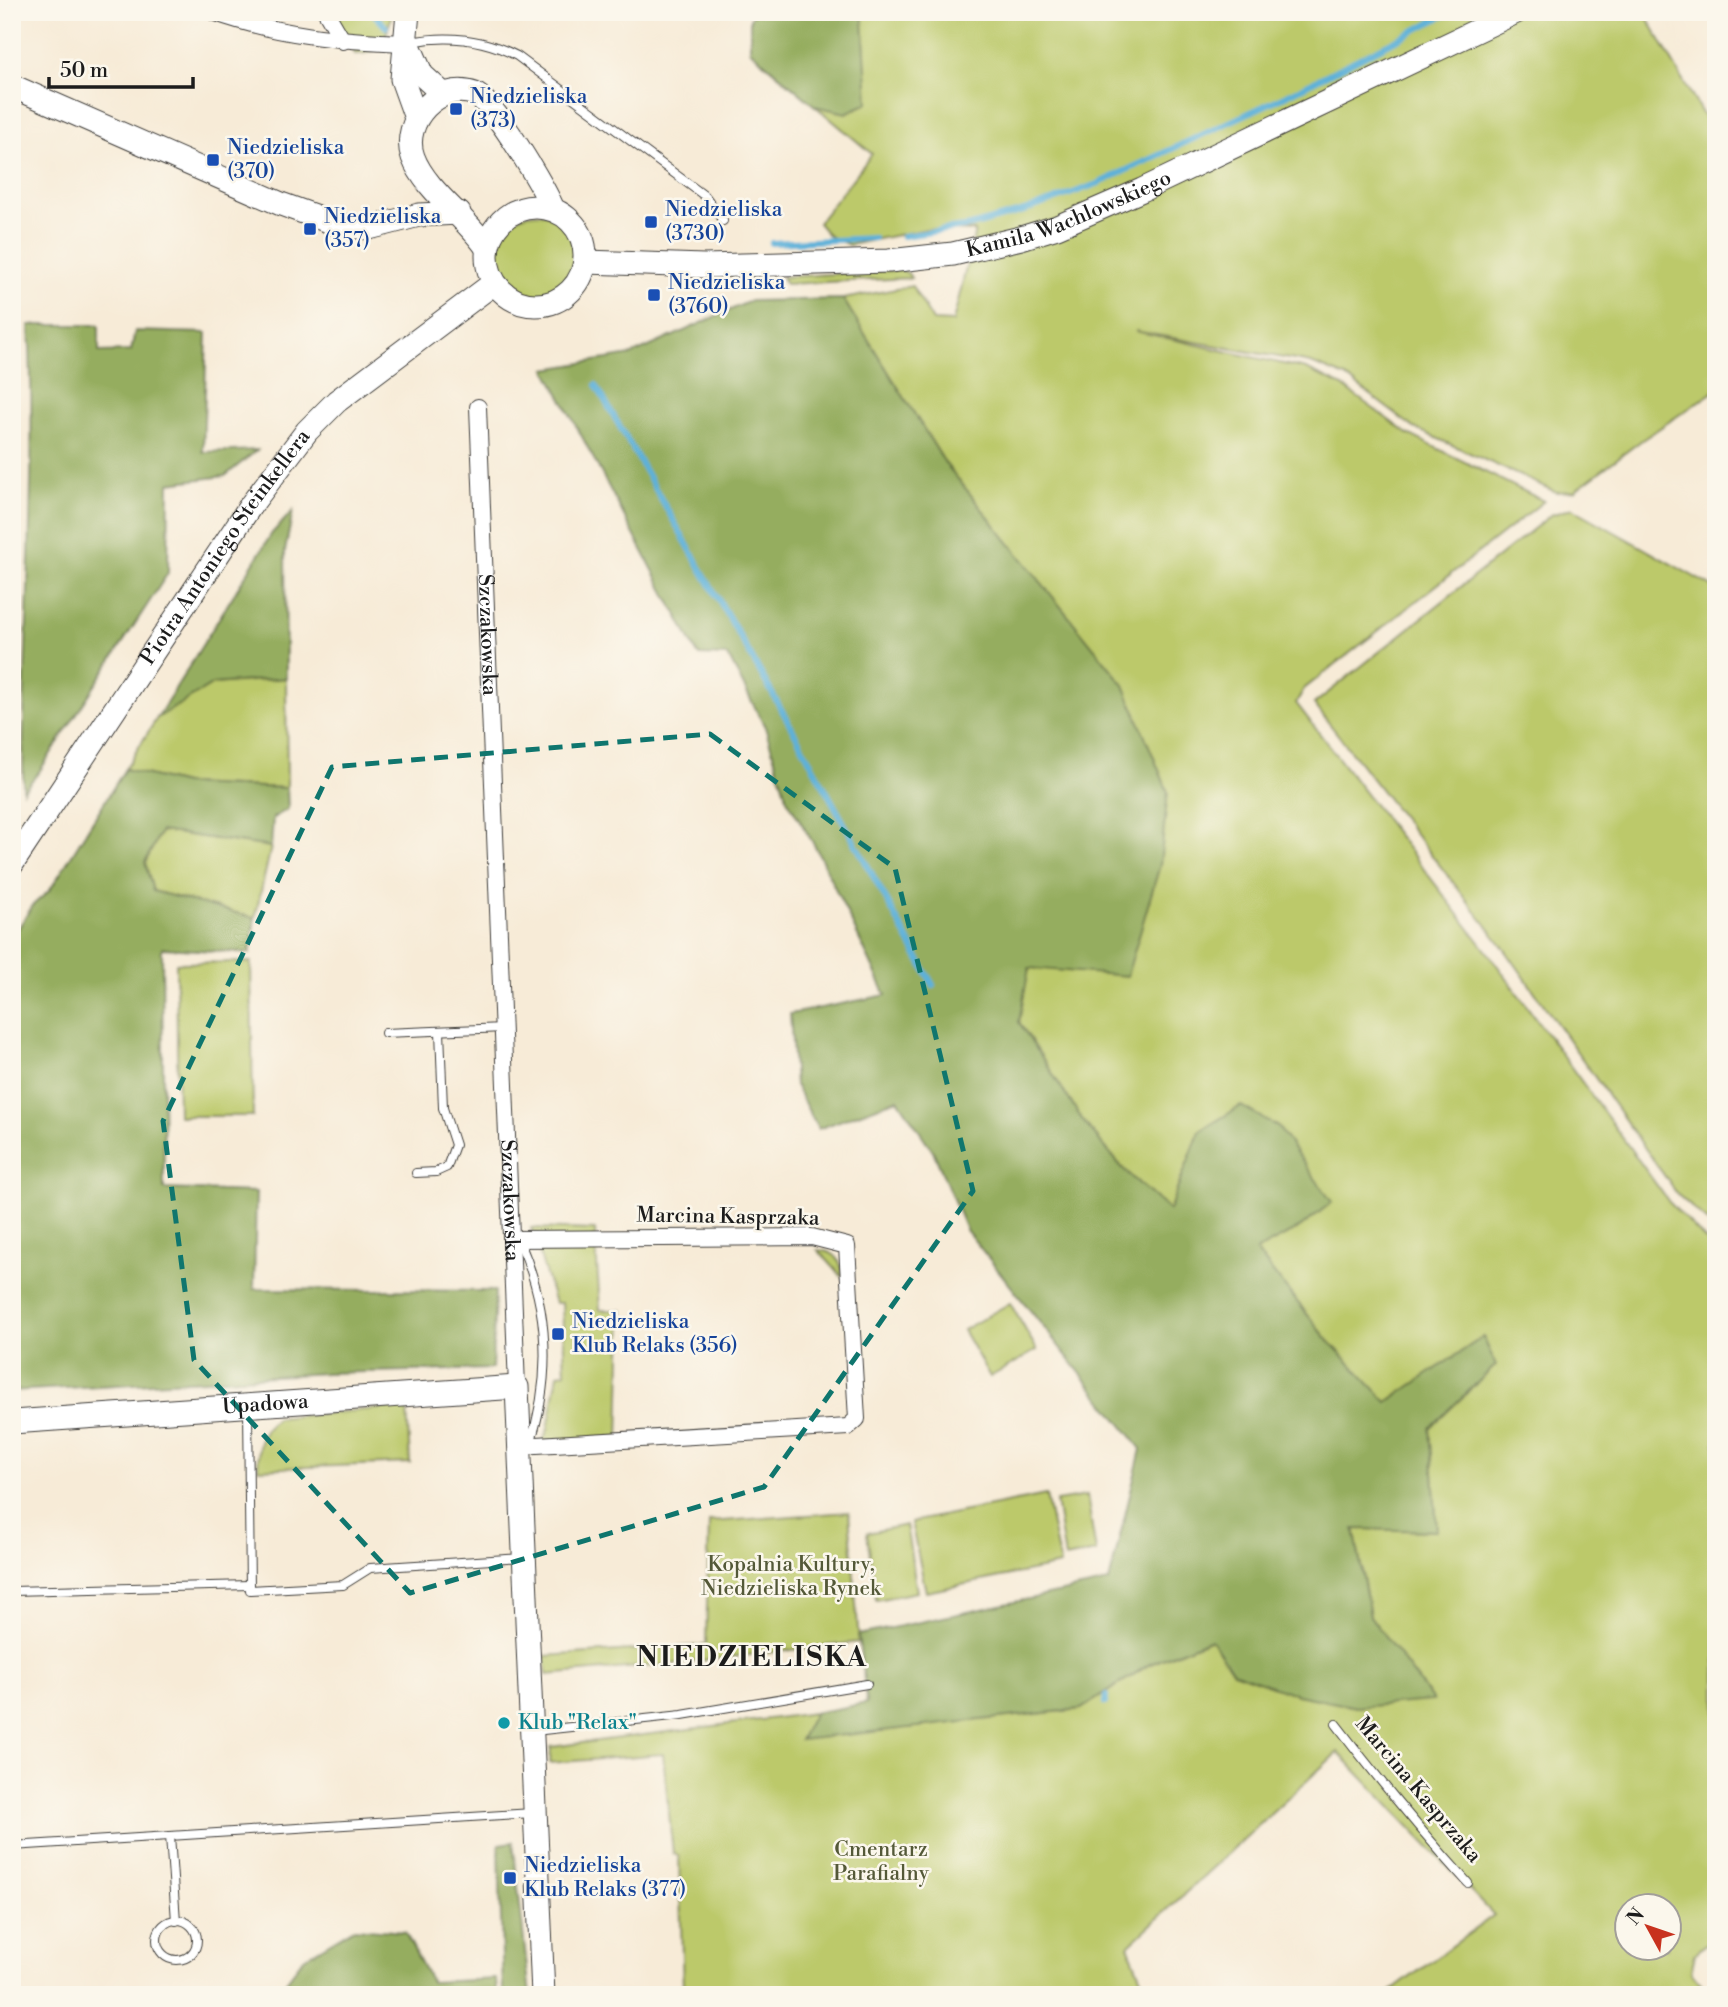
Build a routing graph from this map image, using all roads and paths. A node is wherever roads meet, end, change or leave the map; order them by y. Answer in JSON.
{"nodes":[{"id":1,"x":213,"y":12,"type":"edge"},
{"id":2,"x":326,"y":12,"type":"edge"},
{"id":3,"x":408,"y":12,"type":"edge"},
{"id":4,"x":1516,"y":12,"type":"edge"},
{"id":5,"x":343,"y":41,"type":"junction"},
{"id":6,"x":408,"y":43,"type":"junction"},
{"id":7,"x":12,"y":86,"type":"edge"},
{"id":8,"x":444,"y":94,"type":"junction"},
{"id":9,"x":416,"y":118,"type":"junction"},
{"id":10,"x":429,"y":182,"type":"junction"},
{"id":11,"x":552,"y":209,"type":"junction"},
{"id":12,"x":459,"y":213,"type":"junction"},
{"id":13,"x":419,"y":215,"type":"junction"},
{"id":14,"x":723,"y":221,"type":"dead end"},
{"id":15,"x":487,"y":248,"type":"junction"},
{"id":16,"x":586,"y":262,"type":"junction"},
{"id":17,"x":494,"y":283,"type":"junction"},
{"id":18,"x":478,"y":407,"type":"dead end"},
{"id":19,"x":12,"y":864,"type":"edge"},
{"id":20,"x":504,"y":1028,"type":"junction"},
{"id":21,"x":440,"y":1031,"type":"junction"},
{"id":22,"x":385,"y":1033,"type":"dead end"},
{"id":23,"x":416,"y":1173,"type":"dead end"},
{"id":24,"x":514,"y":1234,"type":"junction"},
{"id":25,"x":517,"y":1387,"type":"junction"},
{"id":26,"x":248,"y":1405,"type":"junction"},
{"id":27,"x":12,"y":1422,"type":"edge"},
{"id":28,"x":523,"y":1454,"type":"junction"},
{"id":29,"x":524,"y":1558,"type":"junction"},
{"id":30,"x":250,"y":1585,"type":"junction"},
{"id":31,"x":12,"y":1591,"type":"edge"},
{"id":32,"x":867,"y":1684,"type":"dead end"},
{"id":33,"x":1336,"y":1724,"type":"dead end"},
{"id":34,"x":531,"y":1731,"type":"junction"},
{"id":35,"x":535,"y":1812,"type":"junction"},
{"id":36,"x":170,"y":1836,"type":"junction"},
{"id":37,"x":12,"y":1846,"type":"edge"},
{"id":38,"x":1468,"y":1883,"type":"dead end"},
{"id":39,"x":176,"y":1921,"type":"junction"},
{"id":40,"x":543,"y":1995,"type":"edge"}],
"edges":[{"from":1,"to":5,"type":"street"},
{"from":2,"to":5,"type":"street"},
{"from":3,"to":6,"type":"street"},
{"from":4,"to":16,"type":"street","name":"Kamila Wachlowskiego"},
{"from":5,"to":6,"type":"street"},
{"from":6,"to":8,"type":"street"},
{"from":6,"to":9,"type":"street"},
{"from":6,"to":14,"type":"lane"},
{"from":7,"to":13,"type":"street"},
{"from":8,"to":9,"type":"street"},
{"from":8,"to":11,"type":"street"},
{"from":9,"to":10,"type":"street"},
{"from":10,"to":12,"type":"street"},
{"from":10,"to":13,"type":"street"},
{"from":11,"to":15,"type":"street"},
{"from":11,"to":16,"type":"street"},
{"from":12,"to":13,"type":"street"},
{"from":12,"to":15,"type":"street"},
{"from":15,"to":17,"type":"street"},
{"from":16,"to":17,"type":"street"},
{"from":17,"to":19,"type":"street","name":"Piotra Antoniego Steinkellera"},
{"from":18,"to":20,"type":"street","name":"Szczakowska"},
{"from":20,"to":21,"type":"lane"},
{"from":20,"to":24,"type":"street","name":"Szczakowska"},
{"from":21,"to":22,"type":"lane"},
{"from":21,"to":23,"type":"lane"},
{"from":24,"to":25,"type":"street","name":"Szczakowska"},
{"from":24,"to":28,"type":"lane"},
{"from":24,"to":28,"type":"street","name":"Marcina Kasprzaka"},
{"from":25,"to":26,"type":"street","name":"Upadowa"},
{"from":25,"to":28,"type":"street","name":"Szczakowska"},
{"from":26,"to":27,"type":"street","name":"Upadowa"},
{"from":26,"to":30,"type":"lane"},
{"from":28,"to":29,"type":"street","name":"Szczakowska"},
{"from":29,"to":30,"type":"lane"},
{"from":29,"to":34,"type":"street","name":"Szczakowska"},
{"from":30,"to":31,"type":"lane"},
{"from":32,"to":34,"type":"lane"},
{"from":33,"to":38,"type":"lane","name":"Marcina Kasprzaka"},
{"from":34,"to":35,"type":"street","name":"Szczakowska"},
{"from":35,"to":36,"type":"lane"},
{"from":35,"to":40,"type":"street","name":"Szczakowska"},
{"from":36,"to":37,"type":"lane"},
{"from":36,"to":39,"type":"lane"},
{"from":39,"to":39,"type":"lane"}]}
